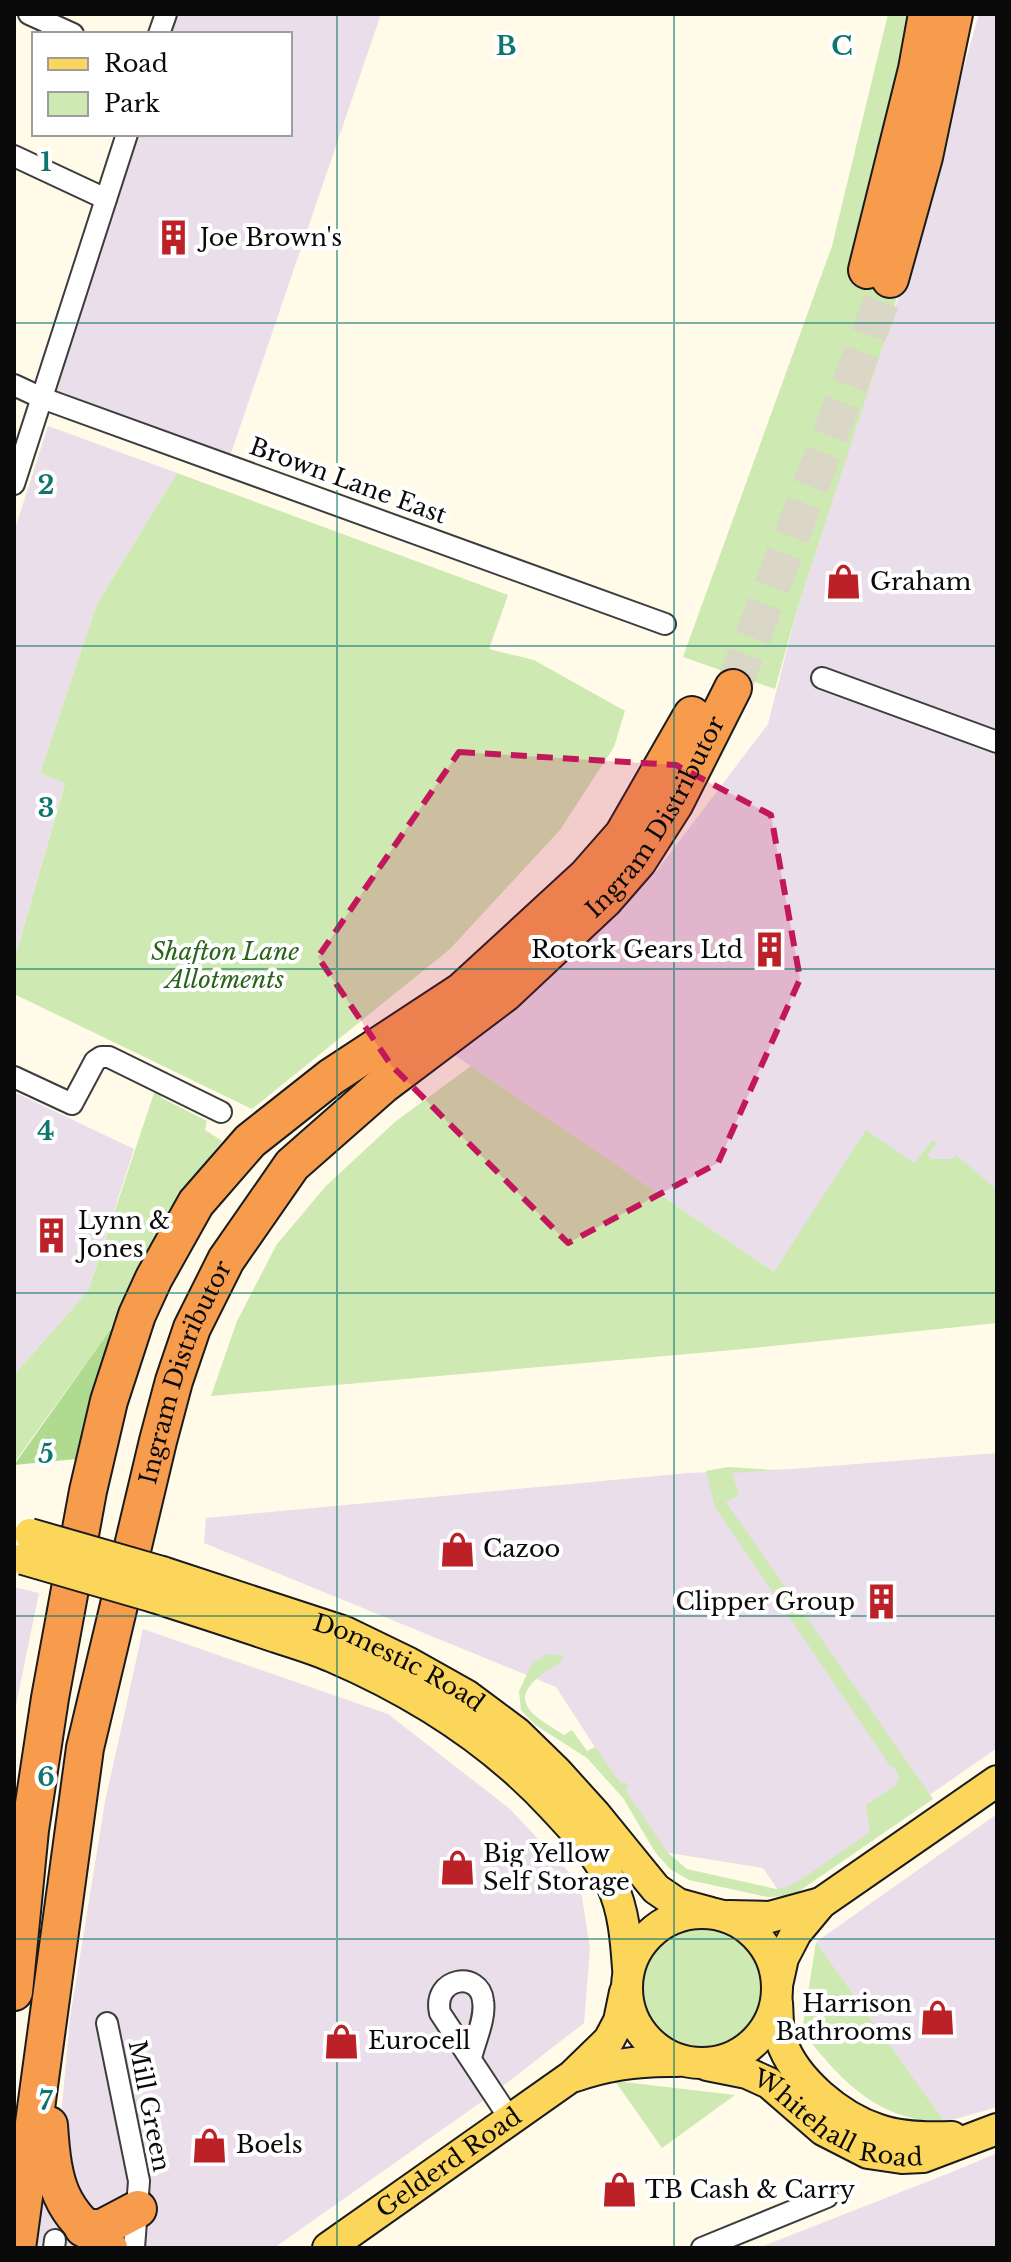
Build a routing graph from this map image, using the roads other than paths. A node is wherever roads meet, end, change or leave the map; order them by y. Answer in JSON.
{"nodes":[{"id":1,"x":29,"y":14,"type":"edge"},
{"id":2,"x":927,"y":14,"type":"edge"},
{"id":3,"x":954,"y":14,"type":"edge"},
{"id":4,"x":69,"y":32,"type":"edge"},
{"id":5,"x":126,"y":136,"type":"edge"},
{"id":6,"x":14,"y":156,"type":"edge"},
{"id":7,"x":106,"y":199,"type":"junction"},
{"id":8,"x":14,"y":385,"type":"edge"},
{"id":9,"x":42,"y":398,"type":"junction"},
{"id":10,"x":14,"y":484,"type":"edge"},
{"id":11,"x":665,"y":624,"type":"dead end"},
{"id":12,"x":822,"y":678,"type":"dead end"},
{"id":13,"x":997,"y":742,"type":"edge"},
{"id":14,"x":14,"y":1077,"type":"edge"},
{"id":15,"x":221,"y":1112,"type":"dead end"},
{"id":16,"x":20,"y":1546,"type":"edge"},
{"id":17,"x":158,"y":1585,"type":"junction"},
{"id":18,"x":50,"y":1698,"type":"junction"},
{"id":19,"x":997,"y":1781,"type":"edge"},
{"id":20,"x":14,"y":1846,"type":"edge"},
{"id":21,"x":821,"y":1903,"type":"junction"},
{"id":22,"x":718,"y":1915,"type":"junction"},
{"id":23,"x":627,"y":1978,"type":"junction"},
{"id":24,"x":777,"y":1989,"type":"junction"},
{"id":25,"x":14,"y":1992,"type":"edge"},
{"id":26,"x":107,"y":2023,"type":"dead end"},
{"id":27,"x":44,"y":2051,"type":"junction"},
{"id":28,"x":471,"y":2058,"type":"dead end"},
{"id":29,"x":692,"y":2063,"type":"junction"},
{"id":30,"x":572,"y":2076,"type":"junction"},
{"id":31,"x":510,"y":2119,"type":"junction"},
{"id":32,"x":986,"y":2133,"type":"edge"},
{"id":33,"x":827,"y":2197,"type":"dead end"},
{"id":34,"x":138,"y":2209,"type":"junction"},
{"id":35,"x":75,"y":2241,"type":"edge"},
{"id":36,"x":17,"y":2248,"type":"edge"},
{"id":37,"x":134,"y":2248,"type":"edge"},
{"id":38,"x":328,"y":2248,"type":"edge"},
{"id":39,"x":702,"y":2248,"type":"edge"}],
"edges":[{"from":1,"to":4,"type":"street"},
{"from":2,"to":3,"type":"highway"},
{"from":5,"to":7,"type":"street"},
{"from":6,"to":7,"type":"street"},
{"from":7,"to":9,"type":"street"},
{"from":8,"to":9,"type":"street","name":"Brown Lane East"},
{"from":9,"to":10,"type":"street"},
{"from":9,"to":11,"type":"street","name":"Brown Lane East"},
{"from":12,"to":13,"type":"street"},
{"from":14,"to":15,"type":"street"},
{"from":16,"to":17,"type":"main road","name":"Domestic Road","bridge":true},
{"from":17,"to":22,"type":"main road","name":"Domestic Road"},
{"from":17,"to":23,"type":"main road","name":"Domestic Road"},
{"from":18,"to":20,"type":"highway"},
{"from":18,"to":25,"type":"highway","name":"Ingram Distributor"},
{"from":18,"to":27,"type":"highway","name":"Ingram Distributor"},
{"from":19,"to":21,"type":"main road"},
{"from":21,"to":22,"type":"main road"},
{"from":21,"to":24,"type":"main road"},
{"from":22,"to":23,"type":"main road"},
{"from":22,"to":24,"type":"main road"},
{"from":23,"to":29,"type":"main road"},
{"from":23,"to":30,"type":"main road","name":"Gelderd Road"},
{"from":24,"to":29,"type":"main road"},
{"from":24,"to":32,"type":"main road","name":"Whitehall Road"},
{"from":26,"to":34,"type":"street","name":"Mill Green"},
{"from":27,"to":35,"type":"highway"},
{"from":27,"to":36,"type":"highway","name":"Ingram Distributor"},
{"from":28,"to":31,"type":"street"},
{"from":29,"to":30,"type":"main road","name":"Gelderd Road"},
{"from":29,"to":32,"type":"main road","name":"Whitehall Road"},
{"from":30,"to":31,"type":"main road","name":"Gelderd Road"},
{"from":31,"to":38,"type":"main road","name":"Gelderd Road"},
{"from":33,"to":39,"type":"street"},
{"from":34,"to":35,"type":"highway"},
{"from":34,"to":37,"type":"street","name":"Mill Green"}]}
